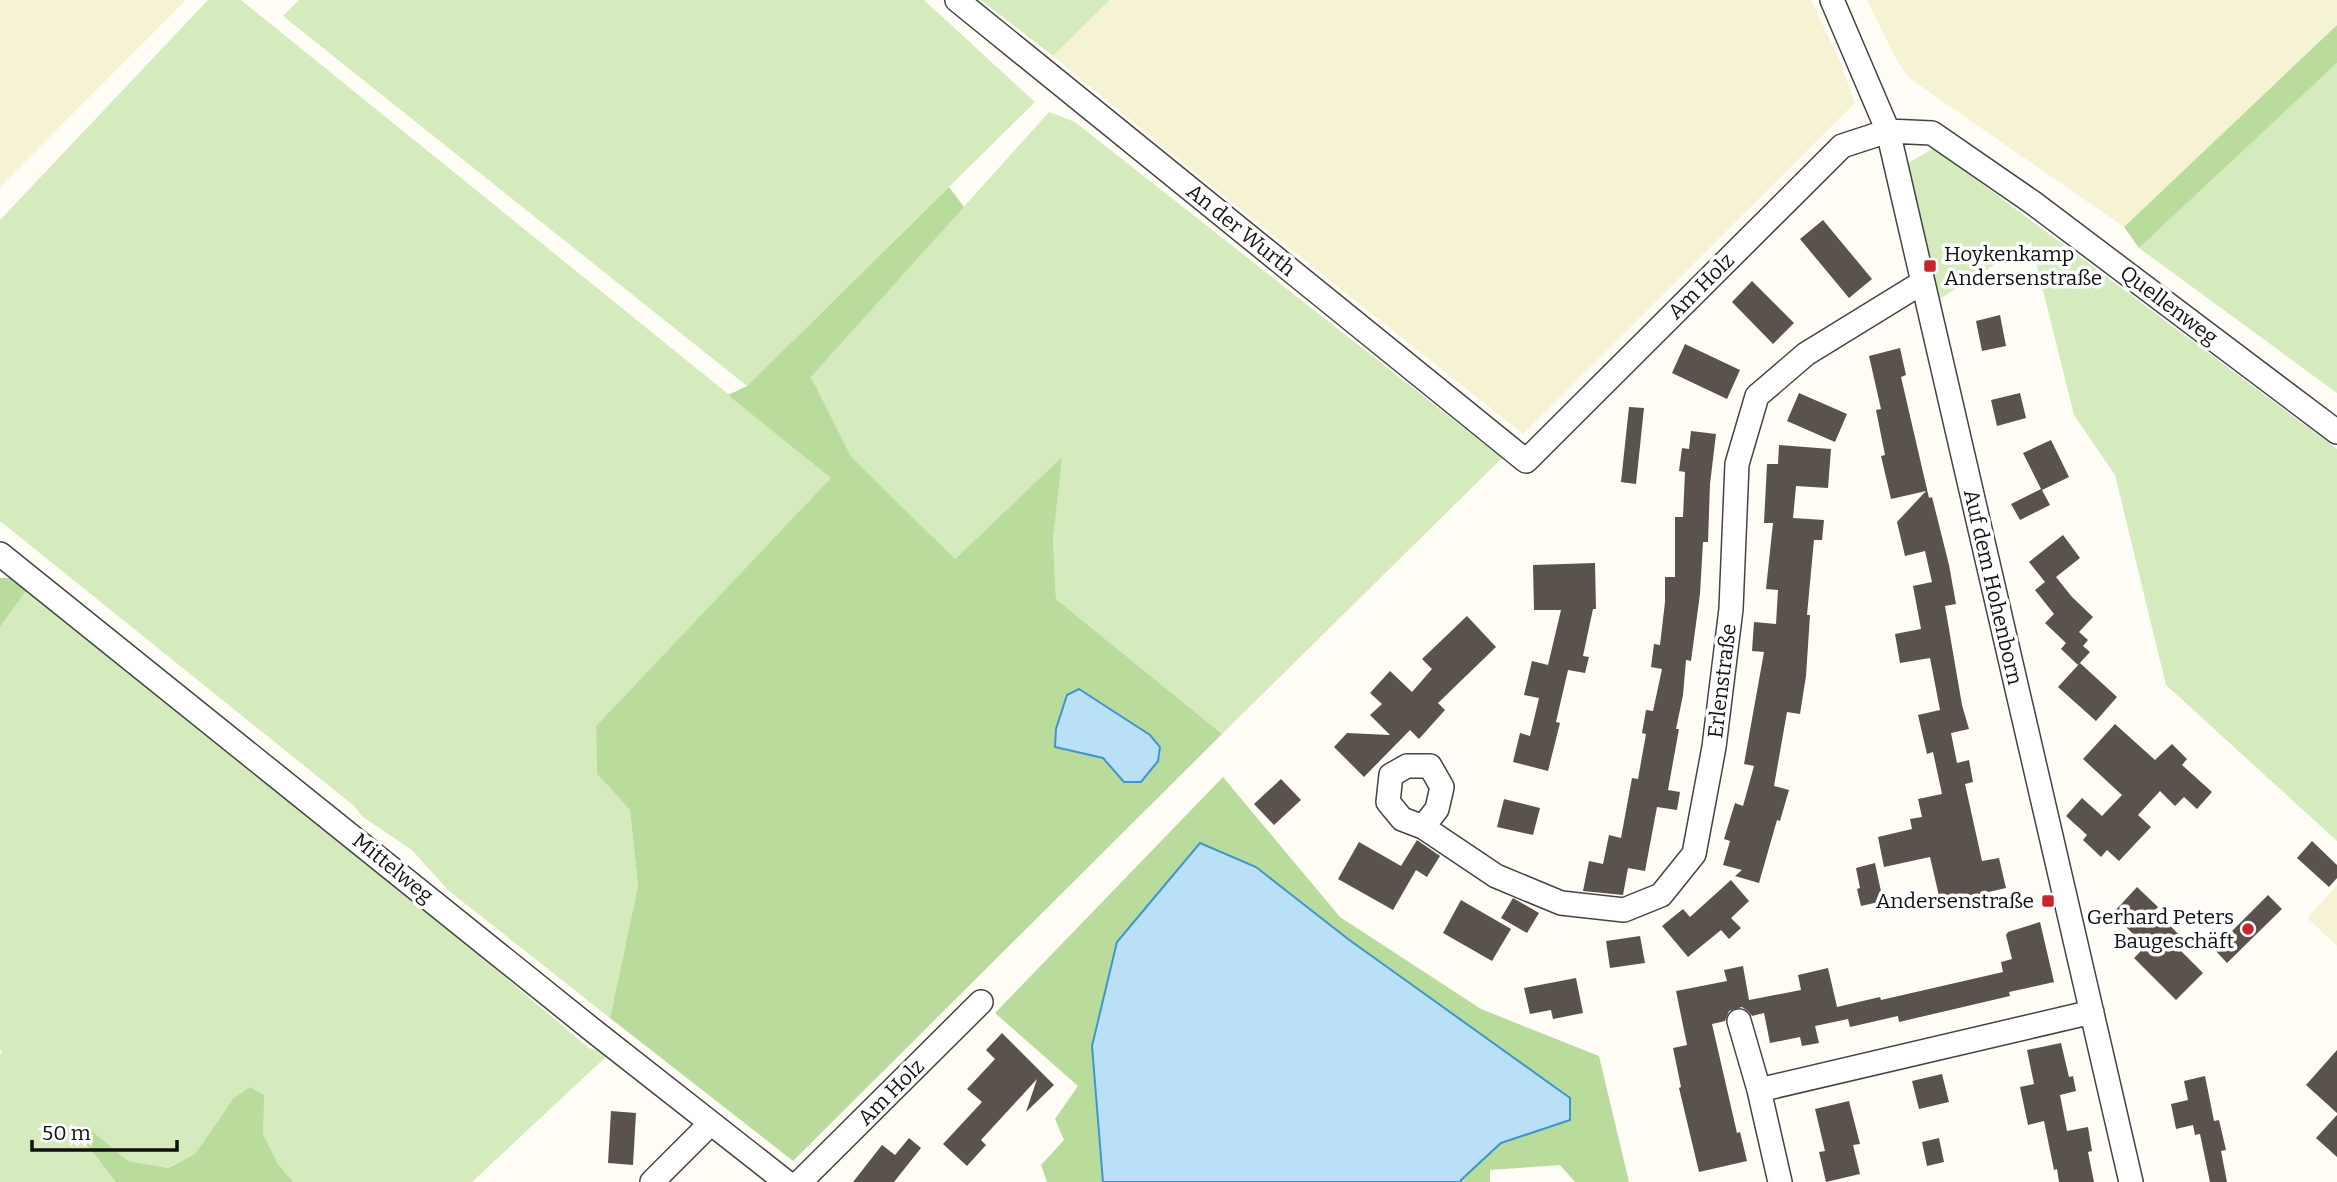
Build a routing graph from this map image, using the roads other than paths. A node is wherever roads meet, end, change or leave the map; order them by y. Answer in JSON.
{"nodes":[{"id":1,"x":957,"y":0,"type":"edge"},
{"id":2,"x":1832,"y":0,"type":"edge"},
{"id":3,"x":1888,"y":131,"type":"junction"},
{"id":4,"x":1923,"y":282,"type":"junction"},
{"id":5,"x":2337,"y":432,"type":"edge"},
{"id":6,"x":1525,"y":461,"type":"joint"},
{"id":7,"x":0,"y":554,"type":"edge"},
{"id":8,"x":1423,"y":827,"type":"dead end"},
{"id":9,"x":981,"y":1002,"type":"dead end"},
{"id":10,"x":2092,"y":1012,"type":"junction"},
{"id":11,"x":1739,"y":1021,"type":"dead end"},
{"id":12,"x":1759,"y":1090,"type":"junction"},
{"id":13,"x":711,"y":1123,"type":"junction"},
{"id":14,"x":652,"y":1182,"type":"edge"},
{"id":15,"x":786,"y":1182,"type":"edge"},
{"id":16,"x":800,"y":1182,"type":"edge"},
{"id":17,"x":1780,"y":1182,"type":"edge"},
{"id":18,"x":2131,"y":1182,"type":"edge"}],
"edges":[{"from":1,"to":6,"type":"street","name":"An der Wurth"},
{"from":2,"to":3,"type":"street","name":"Auf dem Hohenborn"},
{"from":3,"to":4,"type":"street","name":"Auf dem Hohenborn"},
{"from":3,"to":5,"type":"street","name":"Quellenweg"},
{"from":3,"to":6,"type":"street","name":"Am Holz"},
{"from":4,"to":8,"type":"street","name":"Erlenstraße"},
{"from":4,"to":10,"type":"street","name":"Auf dem Hohenborn"},
{"from":7,"to":13,"type":"street","name":"Mittelweg"},
{"from":9,"to":16,"type":"street","name":"Am Holz"},
{"from":10,"to":12,"type":"street"},
{"from":10,"to":18,"type":"street","name":"Auf dem Hohenborn"},
{"from":11,"to":12,"type":"street"},
{"from":12,"to":17,"type":"street"},
{"from":13,"to":14,"type":"street"},
{"from":13,"to":15,"type":"street","name":"Mittelweg"}]}
